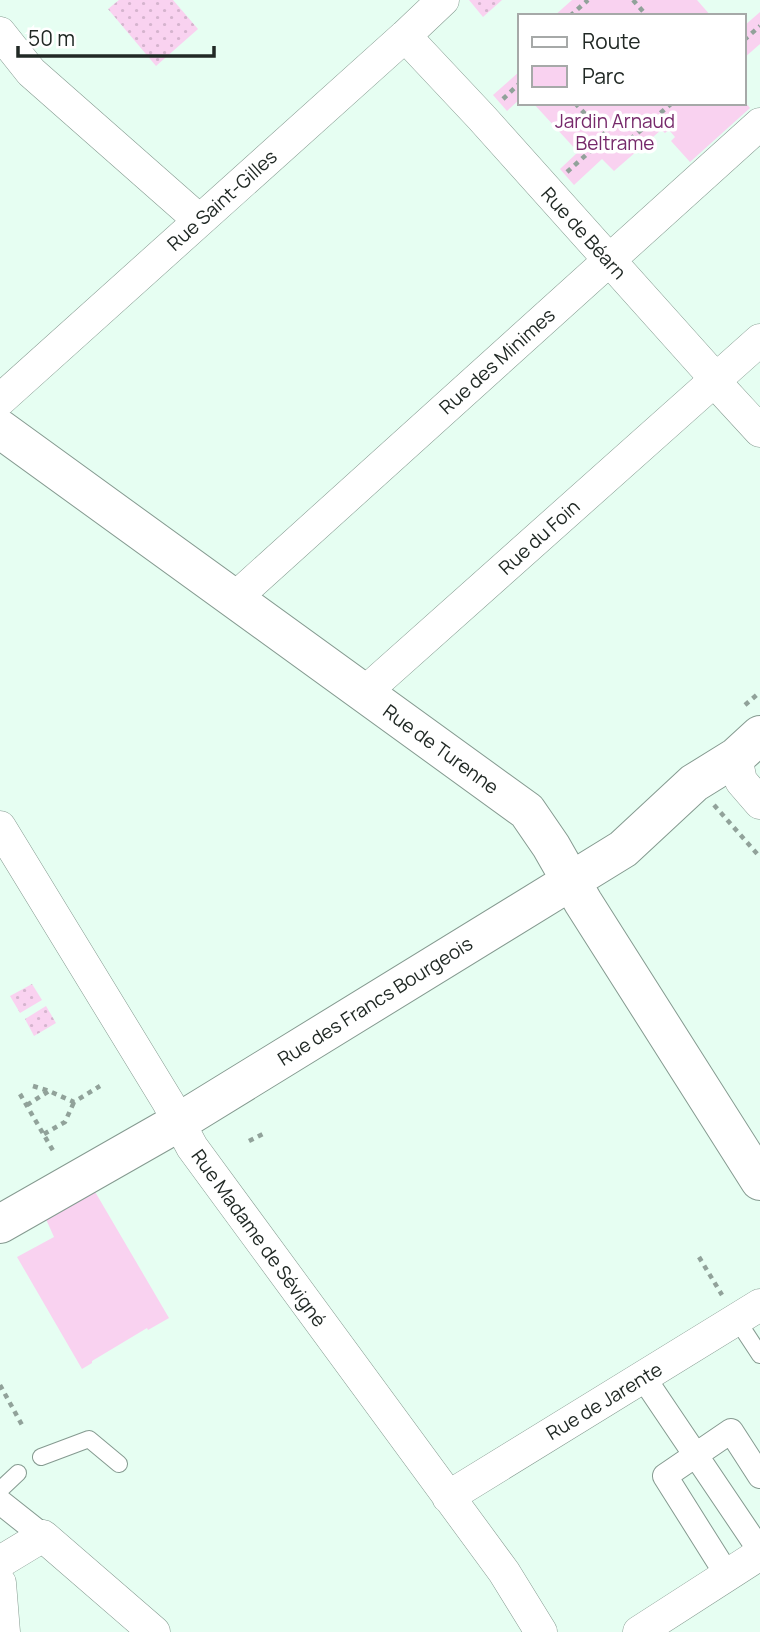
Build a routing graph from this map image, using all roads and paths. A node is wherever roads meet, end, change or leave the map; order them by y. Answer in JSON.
{"nodes":[{"id":1,"x":443,"y":0,"type":"edge"},
{"id":2,"x":588,"y":0,"type":"edge"},
{"id":3,"x":632,"y":0,"type":"edge"},
{"id":4,"x":572,"y":14,"type":"edge"},
{"id":5,"x":645,"y":14,"type":"edge"},
{"id":6,"x":760,"y":26,"type":"edge"},
{"id":7,"x":0,"y":33,"type":"edge"},
{"id":8,"x":405,"y":36,"type":"junction"},
{"id":9,"x":746,"y":38,"type":"edge"},
{"id":10,"x":577,"y":105,"type":"edge"},
{"id":11,"x":670,"y":105,"type":"edge"},
{"id":12,"x":760,"y":124,"type":"edge"},
{"id":13,"x":606,"y":137,"type":"junction"},
{"id":14,"x":547,"y":192,"type":"junction"},
{"id":15,"x":199,"y":220,"type":"junction"},
{"id":16,"x":609,"y":260,"type":"junction"},
{"id":17,"x":760,"y":340,"type":"edge"},
{"id":18,"x":715,"y":381,"type":"junction"},
{"id":19,"x":0,"y":400,"type":"edge"},
{"id":20,"x":0,"y":429,"type":"edge"},
{"id":21,"x":760,"y":431,"type":"edge"},
{"id":22,"x":234,"y":599,"type":"junction"},
{"id":23,"x":364,"y":693,"type":"junction"},
{"id":24,"x":748,"y":746,"type":"edge"},
{"id":25,"x":709,"y":798,"type":"dead end"},
{"id":26,"x":760,"y":803,"type":"edge"},
{"id":27,"x":0,"y":827,"type":"edge"},
{"id":28,"x":760,"y":857,"type":"edge"},
{"id":29,"x":570,"y":880,"type":"junction"},
{"id":30,"x":33,"y":1086,"type":"dead end"},
{"id":31,"x":100,"y":1086,"type":"dead end"},
{"id":32,"x":50,"y":1091,"type":"junction"},
{"id":33,"x":20,"y":1094,"type":"dead end"},
{"id":34,"x":74,"y":1102,"type":"junction"},
{"id":35,"x":27,"y":1105,"type":"junction"},
{"id":36,"x":179,"y":1122,"type":"junction"},
{"id":37,"x":265,"y":1133,"type":"dead end"},
{"id":38,"x":44,"y":1134,"type":"junction"},
{"id":39,"x":249,"y":1141,"type":"dead end"},
{"id":40,"x":55,"y":1154,"type":"dead end"},
{"id":41,"x":760,"y":1181,"type":"edge"},
{"id":42,"x":0,"y":1224,"type":"edge"},
{"id":43,"x":699,"y":1257,"type":"dead end"},
{"id":44,"x":748,"y":1313,"type":"edge"},
{"id":45,"x":760,"y":1355,"type":"edge"},
{"id":46,"x":643,"y":1377,"type":"junction"},
{"id":47,"x":0,"y":1385,"type":"edge"},
{"id":48,"x":22,"y":1425,"type":"dead end"},
{"id":49,"x":690,"y":1447,"type":"junction"},
{"id":50,"x":41,"y":1457,"type":"dead end"},
{"id":51,"x":119,"y":1464,"type":"dead end"},
{"id":52,"x":18,"y":1473,"type":"dead end"},
{"id":53,"x":760,"y":1476,"type":"edge"},
{"id":54,"x":0,"y":1490,"type":"edge"},
{"id":55,"x":448,"y":1497,"type":"junction"},
{"id":56,"x":0,"y":1503,"type":"edge"},
{"id":57,"x":43,"y":1536,"type":"junction"},
{"id":58,"x":757,"y":1548,"type":"edge"},
{"id":59,"x":0,"y":1562,"type":"edge"},
{"id":60,"x":721,"y":1565,"type":"dead end"},
{"id":61,"x":0,"y":1583,"type":"edge"},
{"id":62,"x":4,"y":1632,"type":"edge"},
{"id":63,"x":154,"y":1632,"type":"edge"},
{"id":64,"x":541,"y":1632,"type":"edge"},
{"id":65,"x":639,"y":1632,"type":"edge"}],
"edges":[{"from":1,"to":8,"type":"street","name":"Rue Saint-Gilles"},
{"from":2,"to":4,"type":"path"},
{"from":3,"to":5,"type":"path"},
{"from":6,"to":9,"type":"path"},
{"from":7,"to":15,"type":"street"},
{"from":8,"to":14,"type":"street","name":"Rue de Béarn"},
{"from":8,"to":15,"type":"street","name":"Rue Saint-Gilles"},
{"from":10,"to":13,"type":"path"},
{"from":11,"to":13,"type":"path"},
{"from":12,"to":16,"type":"street","name":"Rue des Minimes"},
{"from":13,"to":14,"type":"path"},
{"from":14,"to":16,"type":"street","name":"Rue de Béarn"},
{"from":15,"to":19,"type":"street","name":"Rue Saint-Gilles"},
{"from":16,"to":18,"type":"street","name":"Rue de Béarn"},
{"from":16,"to":22,"type":"street","name":"Rue des Minimes"},
{"from":17,"to":18,"type":"street","name":"Rue du Foin"},
{"from":18,"to":21,"type":"street","name":"Rue de Béarn"},
{"from":18,"to":23,"type":"street","name":"Rue du Foin"},
{"from":20,"to":22,"type":"street","name":"Rue de Turenne"},
{"from":22,"to":23,"type":"street","name":"Rue de Turenne"},
{"from":23,"to":29,"type":"street","name":"Rue de Turenne"},
{"from":24,"to":26,"type":"street"},
{"from":24,"to":29,"type":"street","name":"Rue des Francs Bourgeois"},
{"from":25,"to":28,"type":"path"},
{"from":27,"to":36,"type":"street","name":"Rue Madame de Sévigné"},
{"from":29,"to":36,"type":"street","name":"Rue des Francs Bourgeois"},
{"from":29,"to":41,"type":"street","name":"Rue de Turenne"},
{"from":30,"to":32,"type":"path"},
{"from":31,"to":34,"type":"path"},
{"from":32,"to":34,"type":"path"},
{"from":32,"to":35,"type":"path"},
{"from":33,"to":35,"type":"path"},
{"from":34,"to":38,"type":"path"},
{"from":35,"to":38,"type":"path"},
{"from":36,"to":42,"type":"street","name":"Rue des Francs Bourgeois"},
{"from":36,"to":55,"type":"street","name":"Rue Madame de Sévigné"},
{"from":37,"to":39,"type":"path"},
{"from":38,"to":40,"type":"path"},
{"from":43,"to":44,"type":"path"},
{"from":44,"to":45,"type":"lane"},
{"from":44,"to":46,"type":"street","name":"Rue de Jarente"},
{"from":46,"to":49,"type":"street"},
{"from":46,"to":55,"type":"street","name":"Rue de Jarente"},
{"from":47,"to":48,"type":"path"},
{"from":49,"to":53,"type":"street"},
{"from":49,"to":58,"type":"street"},
{"from":49,"to":60,"type":"street"},
{"from":50,"to":51,"type":"lane"},
{"from":52,"to":54,"type":"lane"},
{"from":55,"to":64,"type":"street","name":"Rue Madame de Sévigné"},
{"from":56,"to":57,"type":"street"},
{"from":57,"to":59,"type":"street"},
{"from":57,"to":63,"type":"street"},
{"from":58,"to":65,"type":"street"},
{"from":61,"to":62,"type":"street"}]}
